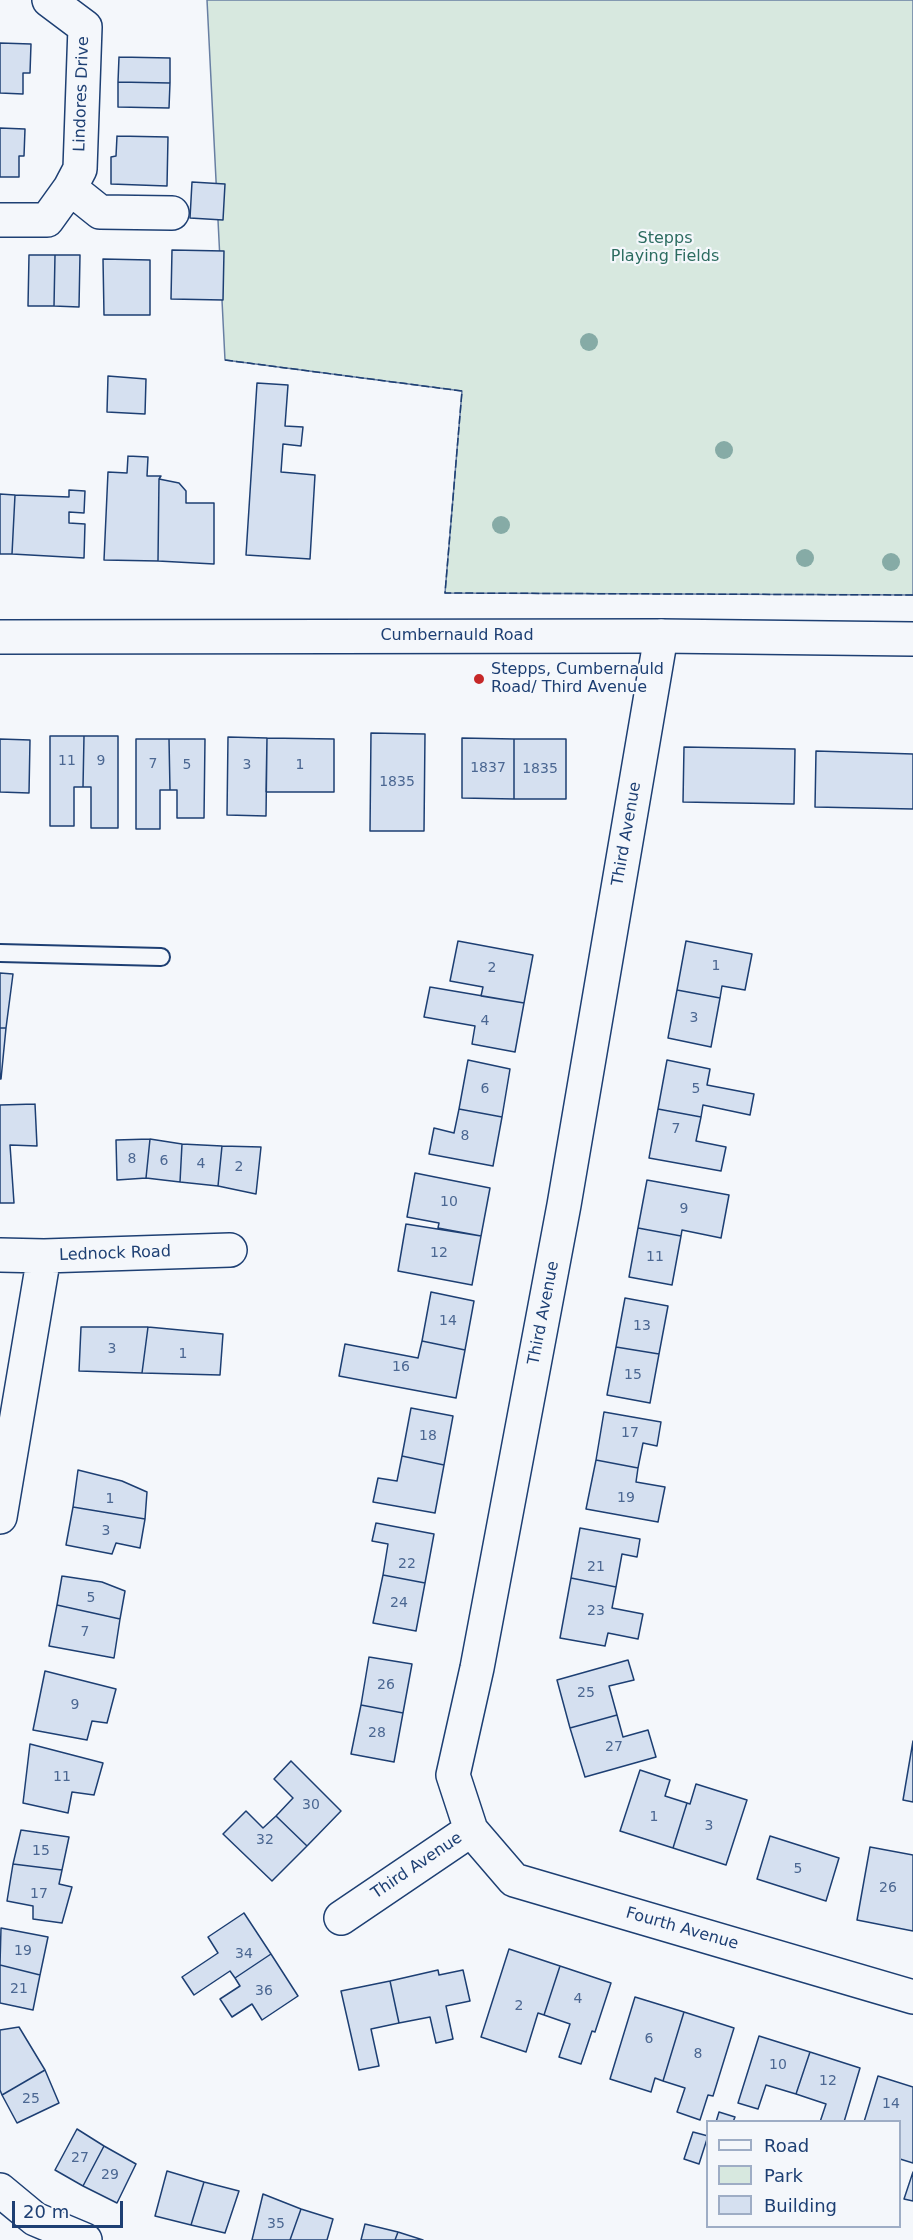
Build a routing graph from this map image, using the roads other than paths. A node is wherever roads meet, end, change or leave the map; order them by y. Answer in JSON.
{"nodes":[{"id":1,"x":49,"y":0,"type":"edge"},
{"id":2,"x":70,"y":188,"type":"junction"},
{"id":3,"x":172,"y":213,"type":"dead end"},
{"id":4,"x":0,"y":220,"type":"edge"},
{"id":5,"x":661,"y":636,"type":"junction"},
{"id":6,"x":0,"y":637,"type":"edge"},
{"id":7,"x":913,"y":639,"type":"edge"},
{"id":8,"x":0,"y":953,"type":"edge"},
{"id":9,"x":161,"y":957,"type":"dead end"},
{"id":10,"x":230,"y":1250,"type":"dead end"},
{"id":11,"x":0,"y":1255,"type":"edge"},
{"id":12,"x":44,"y":1256,"type":"junction"},
{"id":13,"x":0,"y":1517,"type":"edge"},
{"id":14,"x":471,"y":1830,"type":"junction"},
{"id":15,"x":341,"y":1918,"type":"dead end"},
{"id":16,"x":913,"y":1997,"type":"edge"},
{"id":17,"x":0,"y":2190,"type":"edge"},
{"id":18,"x":85,"y":2240,"type":"edge"}],
"edges":[{"from":1,"to":2,"type":"street","name":"Lindores Drive"},
{"from":2,"to":3,"type":"street"},
{"from":2,"to":4,"type":"street","name":"Lindores Drive"},
{"from":5,"to":6,"type":"street","name":"Cumbernauld Road"},
{"from":5,"to":7,"type":"street","name":"Cumbernauld Road"},
{"from":5,"to":14,"type":"street","name":"Third Avenue"},
{"from":8,"to":9,"type":"lane"},
{"from":10,"to":12,"type":"street","name":"Lednock Road"},
{"from":11,"to":12,"type":"street","name":"Lednock Road"},
{"from":12,"to":13,"type":"street"},
{"from":14,"to":15,"type":"street","name":"Third Avenue"},
{"from":14,"to":16,"type":"street","name":"Fourth Avenue"},
{"from":17,"to":18,"type":"street"}]}
